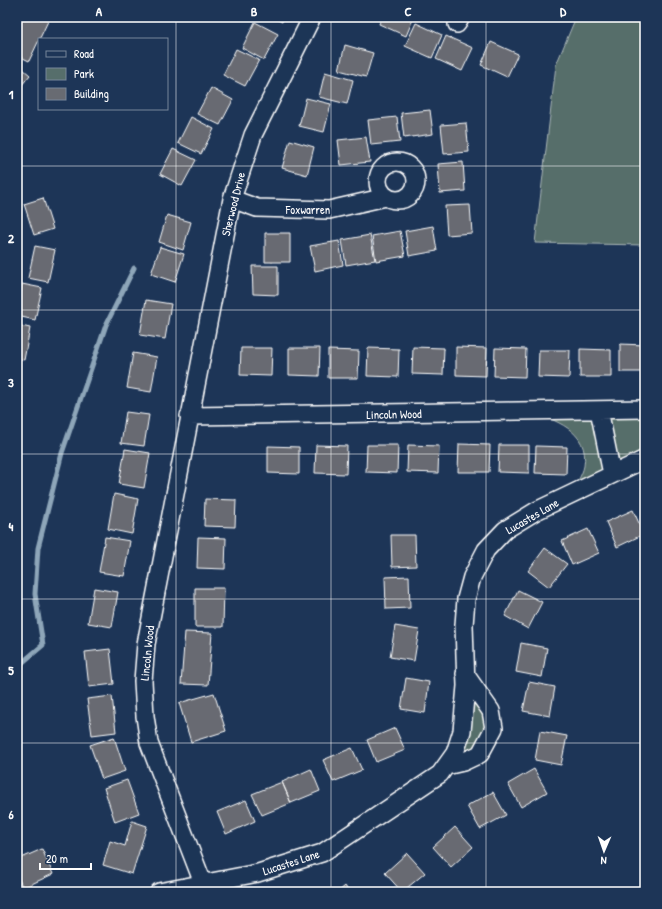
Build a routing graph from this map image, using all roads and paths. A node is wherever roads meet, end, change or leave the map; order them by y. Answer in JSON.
{"nodes":[{"id":1,"x":312,"y":17,"type":"edge"},
{"id":2,"x":386,"y":197,"type":"dead end"},
{"id":3,"x":232,"y":199,"type":"junction"},
{"id":4,"x":190,"y":409,"type":"junction"},
{"id":5,"x":645,"y":409,"type":"edge"},
{"id":6,"x":599,"y":410,"type":"junction"},
{"id":7,"x":645,"y":459,"type":"edge"},
{"id":8,"x":612,"y":474,"type":"junction"},
{"id":9,"x":465,"y":674,"type":"junction"},
{"id":10,"x":446,"y":766,"type":"junction"},
{"id":11,"x":203,"y":883,"type":"junction"},
{"id":12,"x":160,"y":892,"type":"edge"}],
"edges":[{"from":1,"to":3,"type":"street","name":"Sherwood Drive"},
{"from":2,"to":3,"type":"street","name":"Foxwarren"},
{"from":3,"to":4,"type":"street","name":"Sherwood Drive"},
{"from":4,"to":6,"type":"street","name":"Lincoln Wood"},
{"from":4,"to":11,"type":"street","name":"Lincoln Wood"},
{"from":5,"to":6,"type":"street"},
{"from":6,"to":8,"type":"street"},
{"from":7,"to":8,"type":"street","name":"Lucastes Lane"},
{"from":8,"to":9,"type":"street","name":"Lucastes Lane"},
{"from":9,"to":10,"type":"street","name":"Lucastes Lane"},
{"from":9,"to":10,"type":"street","name":"Lucastes Lane"},
{"from":10,"to":11,"type":"street","name":"Lucastes Lane"},
{"from":11,"to":12,"type":"street","name":"Lucastes Lane"}]}
